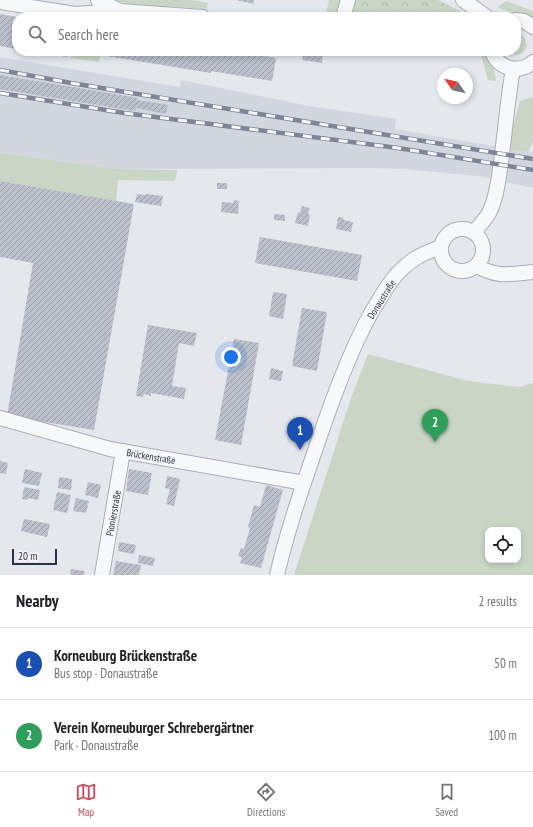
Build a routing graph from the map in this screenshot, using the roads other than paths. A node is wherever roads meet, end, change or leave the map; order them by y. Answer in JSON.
{"nodes":[{"id":1,"x":98,"y":0,"type":"edge"},
{"id":2,"x":348,"y":0,"type":"edge"},
{"id":3,"x":463,"y":0,"type":"edge"},
{"id":4,"x":0,"y":2,"type":"edge"},
{"id":5,"x":120,"y":11,"type":"junction"},
{"id":6,"x":62,"y":12,"type":"edge"},
{"id":7,"x":105,"y":12,"type":"edge"},
{"id":8,"x":134,"y":12,"type":"edge"},
{"id":9,"x":344,"y":12,"type":"edge"},
{"id":10,"x":480,"y":12,"type":"edge"},
{"id":11,"x":521,"y":21,"type":"edge"},
{"id":12,"x":533,"y":27,"type":"edge"},
{"id":13,"x":495,"y":56,"type":"edge"},
{"id":14,"x":533,"y":62,"type":"edge"},
{"id":15,"x":513,"y":69,"type":"junction"},
{"id":16,"x":474,"y":232,"type":"junction"},
{"id":17,"x":441,"y":247,"type":"junction"},
{"id":18,"x":477,"y":266,"type":"junction"},
{"id":19,"x":533,"y":272,"type":"edge"},
{"id":20,"x":0,"y":418,"type":"edge"},
{"id":21,"x":123,"y":451,"type":"junction"},
{"id":22,"x":304,"y":483,"type":"junction"},
{"id":23,"x":102,"y":575,"type":"edge"},
{"id":24,"x":277,"y":575,"type":"edge"}],
"edges":[{"from":1,"to":5,"type":"street"},
{"from":2,"to":9,"type":"street"},
{"from":3,"to":10,"type":"street"},
{"from":4,"to":6,"type":"street"},
{"from":5,"to":7,"type":"street"},
{"from":5,"to":8,"type":"street"},
{"from":11,"to":12,"type":"street"},
{"from":13,"to":15,"type":"street"},
{"from":14,"to":15,"type":"street"},
{"from":15,"to":16,"type":"street"},
{"from":16,"to":17,"type":"street"},
{"from":16,"to":18,"type":"street"},
{"from":17,"to":18,"type":"street"},
{"from":17,"to":22,"type":"street","name":"Donaustraße"},
{"from":18,"to":19,"type":"street"},
{"from":20,"to":21,"type":"street","name":"Brückenstraße"},
{"from":21,"to":22,"type":"street","name":"Brückenstraße"},
{"from":21,"to":23,"type":"street","name":"Pionierstraße"},
{"from":22,"to":24,"type":"street","name":"Donaustraße"}]}
